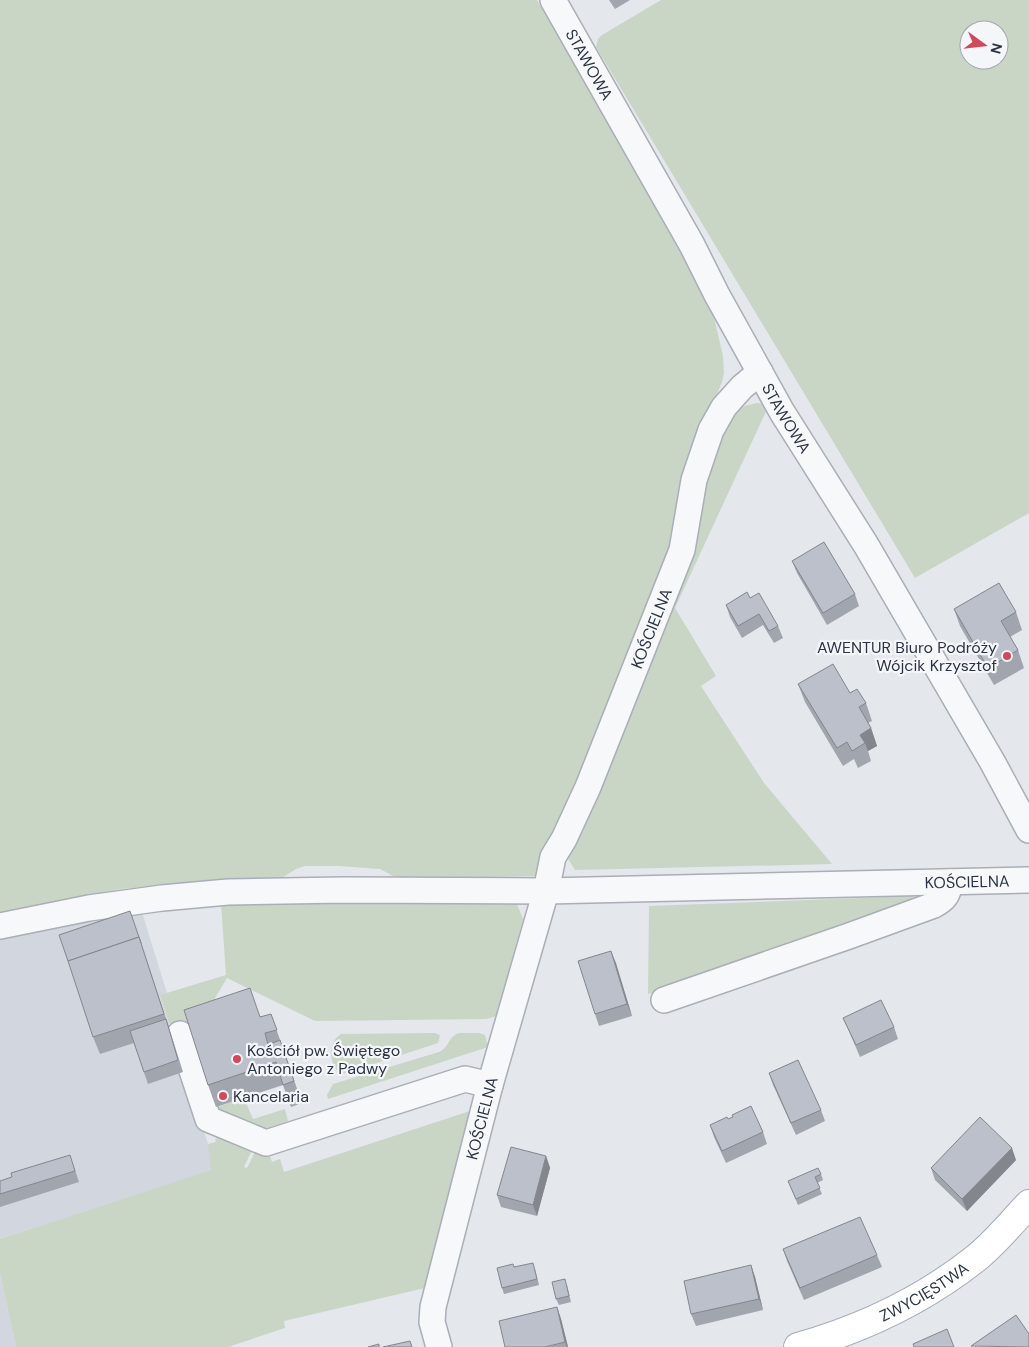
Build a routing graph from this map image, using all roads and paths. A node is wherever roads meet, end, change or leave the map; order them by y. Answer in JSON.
{"nodes":[{"id":1,"x":553,"y":0,"type":"edge"},
{"id":2,"x":760,"y":372,"type":"junction"},
{"id":3,"x":1029,"y":830,"type":"edge"},
{"id":4,"x":1029,"y":880,"type":"edge"},
{"id":5,"x":950,"y":882,"type":"junction"},
{"id":6,"x":546,"y":891,"type":"junction"},
{"id":7,"x":0,"y":926,"type":"edge"},
{"id":8,"x":664,"y":1000,"type":"dead end"},
{"id":9,"x":180,"y":1034,"type":"dead end"},
{"id":10,"x":490,"y":1085,"type":"junction"},
{"id":11,"x":1029,"y":1204,"type":"edge"},
{"id":12,"x":439,"y":1347,"type":"edge"},
{"id":13,"x":798,"y":1347,"type":"edge"}],
"edges":[{"from":1,"to":2,"type":"street","name":"STAWOWA"},
{"from":2,"to":3,"type":"street","name":"STAWOWA"},
{"from":2,"to":6,"type":"street","name":"KOŚCIELNA"},
{"from":4,"to":5,"type":"street","name":"KOŚCIELNA"},
{"from":5,"to":6,"type":"street","name":"KOŚCIELNA"},
{"from":5,"to":8,"type":"street"},
{"from":6,"to":7,"type":"street"},
{"from":6,"to":10,"type":"street","name":"KOŚCIELNA"},
{"from":9,"to":10,"type":"street"},
{"from":10,"to":12,"type":"street","name":"KOŚCIELNA"},
{"from":11,"to":13,"type":"main road","name":"ZWYCIĘSTWA"}]}
